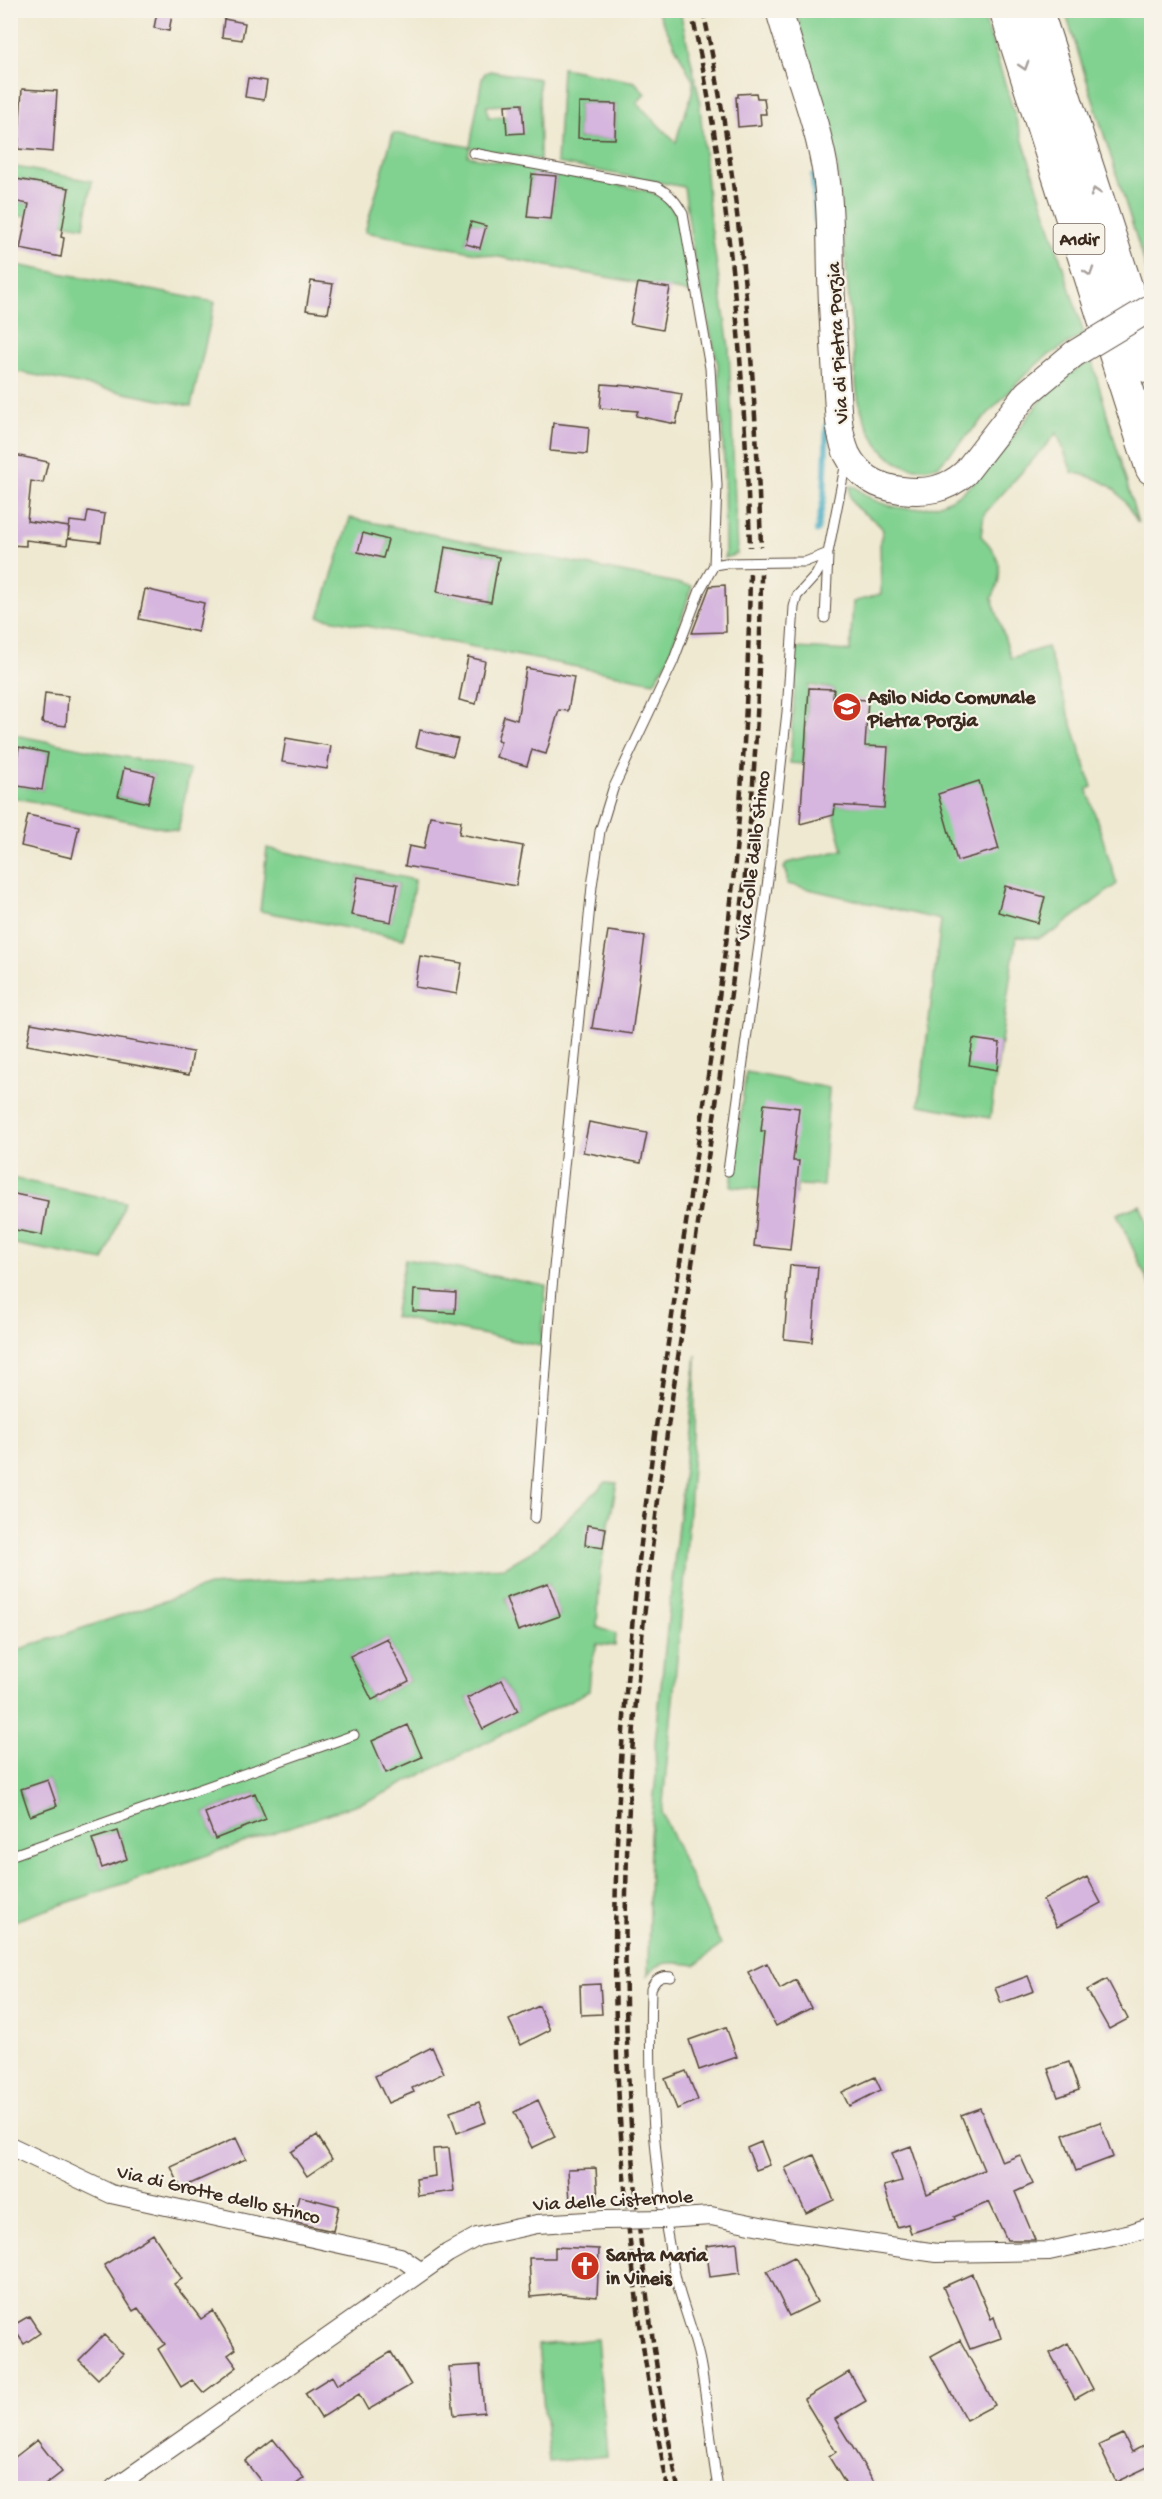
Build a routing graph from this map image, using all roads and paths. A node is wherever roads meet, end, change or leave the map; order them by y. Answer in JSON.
{"nodes":[{"id":1,"x":779,"y":10,"type":"edge"},
{"id":2,"x":1006,"y":10,"type":"edge"},
{"id":3,"x":1036,"y":10,"type":"edge"},
{"id":4,"x":473,"y":153,"type":"dead end"},
{"id":5,"x":1152,"y":307,"type":"edge"},
{"id":6,"x":1152,"y":368,"type":"edge"},
{"id":7,"x":847,"y":454,"type":"junction"},
{"id":8,"x":1152,"y":468,"type":"edge"},
{"id":9,"x":828,"y":553,"type":"junction"},
{"id":10,"x":714,"y":565,"type":"junction"},
{"id":11,"x":825,"y":618,"type":"dead end"},
{"id":12,"x":728,"y":1171,"type":"dead end"},
{"id":13,"x":535,"y":1518,"type":"dead end"},
{"id":14,"x":354,"y":1735,"type":"dead end"},
{"id":15,"x":10,"y":1856,"type":"edge"},
{"id":16,"x":671,"y":1977,"type":"dead end"},
{"id":17,"x":10,"y":2146,"type":"edge"},
{"id":18,"x":665,"y":2219,"type":"junction"},
{"id":19,"x":1152,"y":2226,"type":"edge"},
{"id":20,"x":420,"y":2271,"type":"junction"},
{"id":21,"x":114,"y":2488,"type":"edge"},
{"id":22,"x":718,"y":2488,"type":"edge"}],
"edges":[{"from":1,"to":7,"type":"street","name":"Via di Pietra Porzia"},
{"from":2,"to":8,"type":"highway","number":"A1dir","one_way":true},
{"from":6,"to":3,"type":"highway","number":"A1dir","one_way":true},
{"from":4,"to":10,"type":"lane"},
{"from":5,"to":7,"type":"street","name":"Via di Pietra Porzia","bridge":true},
{"from":7,"to":9,"type":"lane","name":"Via Colle dello Stinco"},
{"from":9,"to":10,"type":"lane","bridge":true},
{"from":9,"to":11,"type":"lane"},
{"from":9,"to":12,"type":"lane","name":"Via Colle dello Stinco"},
{"from":10,"to":13,"type":"lane"},
{"from":14,"to":15,"type":"lane"},
{"from":16,"to":18,"type":"lane"},
{"from":17,"to":20,"type":"street","name":"Via di Grotte dello Stinco"},
{"from":18,"to":19,"type":"street","name":"Via delle Cisternole"},
{"from":18,"to":20,"type":"street","name":"Via delle Cisternole","bridge":true},
{"from":18,"to":22,"type":"lane"},
{"from":20,"to":21,"type":"street","name":"Via delle Cisternole"}]}
